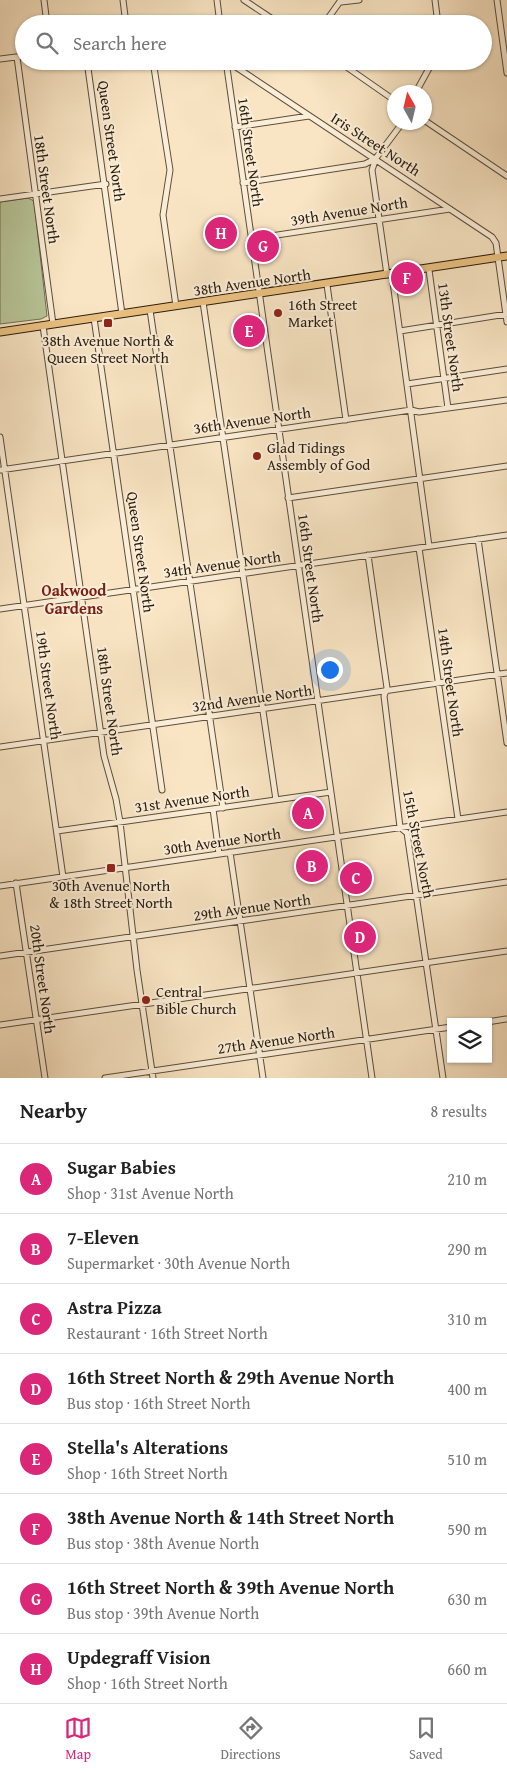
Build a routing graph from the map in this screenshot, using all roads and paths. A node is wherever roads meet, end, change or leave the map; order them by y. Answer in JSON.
{"nodes":[{"id":1,"x":44,"y":0,"type":"edge"},
{"id":2,"x":123,"y":0,"type":"edge"},
{"id":3,"x":217,"y":0,"type":"edge"},
{"id":4,"x":244,"y":0,"type":"edge"},
{"id":5,"x":359,"y":0,"type":"edge"},
{"id":6,"x":436,"y":0,"type":"edge"},
{"id":7,"x":497,"y":0,"type":"edge"},
{"id":8,"x":341,"y":1,"type":"edge"},
{"id":9,"x":46,"y":15,"type":"edge"},
{"id":10,"x":125,"y":15,"type":"edge"},
{"id":11,"x":219,"y":15,"type":"edge"},
{"id":12,"x":266,"y":15,"type":"edge"},
{"id":13,"x":331,"y":15,"type":"edge"},
{"id":14,"x":437,"y":15,"type":"edge"},
{"id":15,"x":15,"y":57,"type":"edge"},
{"id":16,"x":0,"y":60,"type":"edge"},
{"id":17,"x":18,"y":70,"type":"edge"},
{"id":18,"x":88,"y":70,"type":"edge"},
{"id":19,"x":154,"y":70,"type":"edge"},
{"id":20,"x":227,"y":70,"type":"edge"},
{"id":21,"x":240,"y":70,"type":"edge"},
{"id":22,"x":351,"y":70,"type":"edge"},
{"id":23,"x":428,"y":70,"type":"edge"},
{"id":24,"x":507,"y":73,"type":"edge"},
{"id":25,"x":420,"y":85,"type":"edge"},
{"id":26,"x":387,"y":95,"type":"edge"},
{"id":27,"x":310,"y":116,"type":"junction"},
{"id":28,"x":432,"y":125,"type":"edge"},
{"id":29,"x":235,"y":127,"type":"junction"},
{"id":30,"x":397,"y":130,"type":"edge"},
{"id":31,"x":376,"y":158,"type":"junction"},
{"id":32,"x":507,"y":176,"type":"edge"},
{"id":33,"x":243,"y":183,"type":"junction"},
{"id":34,"x":106,"y":184,"type":"junction"},
{"id":35,"x":36,"y":194,"type":"junction"},
{"id":36,"x":0,"y":199,"type":"edge"},
{"id":37,"x":450,"y":209,"type":"junction"},
{"id":38,"x":379,"y":219,"type":"junction"},
{"id":39,"x":251,"y":239,"type":"junction"},
{"id":40,"x":507,"y":256,"type":"edge"},
{"id":41,"x":498,"y":258,"type":"junction"},
{"id":42,"x":429,"y":270,"type":"junction"},
{"id":43,"x":389,"y":275,"type":"junction"},
{"id":44,"x":327,"y":285,"type":"junction"},
{"id":45,"x":259,"y":294,"type":"junction"},
{"id":46,"x":203,"y":302,"type":"junction"},
{"id":47,"x":176,"y":306,"type":"junction"},
{"id":48,"x":150,"y":310,"type":"junction"},
{"id":49,"x":122,"y":314,"type":"junction"},
{"id":50,"x":507,"y":314,"type":"edge"},
{"id":51,"x":94,"y":318,"type":"junction"},
{"id":52,"x":507,"y":322,"type":"edge"},
{"id":53,"x":53,"y":324,"type":"junction"},
{"id":54,"x":436,"y":325,"type":"junction"},
{"id":55,"x":43,"y":326,"type":"junction"},
{"id":56,"x":400,"y":331,"type":"junction"},
{"id":57,"x":0,"y":332,"type":"edge"},
{"id":58,"x":507,"y":369,"type":"edge"},
{"id":59,"x":444,"y":379,"type":"junction"},
{"id":60,"x":407,"y":384,"type":"junction"},
{"id":61,"x":507,"y":400,"type":"edge"},
{"id":62,"x":448,"y":408,"type":"junction"},
{"id":63,"x":410,"y":410,"type":"junction"},
{"id":64,"x":346,"y":420,"type":"junction"},
{"id":65,"x":278,"y":429,"type":"junction"},
{"id":66,"x":0,"y":437,"type":"edge"},
{"id":67,"x":222,"y":437,"type":"junction"},
{"id":68,"x":168,"y":445,"type":"junction"},
{"id":69,"x":113,"y":453,"type":"junction"},
{"id":70,"x":62,"y":461,"type":"junction"},
{"id":71,"x":507,"y":466,"type":"edge"},
{"id":72,"x":2,"y":470,"type":"edge"},
{"id":73,"x":420,"y":479,"type":"junction"},
{"id":74,"x":288,"y":498,"type":"junction"},
{"id":75,"x":507,"y":535,"type":"edge"},
{"id":76,"x":478,"y":539,"type":"junction"},
{"id":77,"x":429,"y":546,"type":"junction"},
{"id":78,"x":419,"y":548,"type":"junction"},
{"id":79,"x":368,"y":555,"type":"junction"},
{"id":80,"x":298,"y":565,"type":"junction"},
{"id":81,"x":244,"y":573,"type":"junction"},
{"id":82,"x":190,"y":581,"type":"junction"},
{"id":83,"x":134,"y":590,"type":"junction"},
{"id":84,"x":82,"y":597,"type":"junction"},
{"id":85,"x":25,"y":606,"type":"junction"},
{"id":86,"x":0,"y":609,"type":"edge"},
{"id":87,"x":507,"y":673,"type":"edge"},
{"id":88,"x":497,"y":675,"type":"junction"},
{"id":89,"x":439,"y":683,"type":"junction"},
{"id":90,"x":385,"y":691,"type":"junction"},
{"id":91,"x":318,"y":701,"type":"junction"},
{"id":92,"x":264,"y":709,"type":"junction"},
{"id":93,"x":210,"y":717,"type":"junction"},
{"id":94,"x":153,"y":725,"type":"junction"},
{"id":95,"x":100,"y":733,"type":"junction"},
{"id":96,"x":45,"y":741,"type":"junction"},
{"id":97,"x":507,"y":743,"type":"edge"},
{"id":98,"x":0,"y":747,"type":"edge"},
{"id":99,"x":162,"y":790,"type":"dead end"},
{"id":100,"x":331,"y":792,"type":"junction"},
{"id":101,"x":276,"y":800,"type":"junction"},
{"id":102,"x":223,"y":808,"type":"junction"},
{"id":103,"x":213,"y":809,"type":"junction"},
{"id":104,"x":507,"y":812,"type":"edge"},
{"id":105,"x":458,"y":819,"type":"junction"},
{"id":106,"x":120,"y":822,"type":"junction"},
{"id":107,"x":400,"y":827,"type":"junction"},
{"id":108,"x":57,"y":831,"type":"junction"},
{"id":109,"x":337,"y":837,"type":"junction"},
{"id":110,"x":230,"y":852,"type":"junction"},
{"id":111,"x":219,"y":854,"type":"junction"},
{"id":112,"x":126,"y":868,"type":"junction"},
{"id":113,"x":63,"y":877,"type":"junction"},
{"id":114,"x":507,"y":882,"type":"edge"},
{"id":115,"x":16,"y":884,"type":"junction"},
{"id":116,"x":0,"y":886,"type":"edge"},
{"id":117,"x":417,"y":896,"type":"junction"},
{"id":118,"x":347,"y":906,"type":"junction"},
{"id":119,"x":240,"y":922,"type":"junction"},
{"id":120,"x":134,"y":937,"type":"junction"},
{"id":121,"x":507,"y":950,"type":"edge"},
{"id":122,"x":26,"y":953,"type":"junction"},
{"id":123,"x":0,"y":956,"type":"edge"},
{"id":124,"x":426,"y":962,"type":"junction"},
{"id":125,"x":357,"y":972,"type":"junction"},
{"id":126,"x":250,"y":988,"type":"junction"},
{"id":127,"x":142,"y":1004,"type":"junction"},
{"id":128,"x":36,"y":1019,"type":"junction"},
{"id":129,"x":506,"y":1019,"type":"edge"},
{"id":130,"x":492,"y":1021,"type":"edge"},
{"id":131,"x":0,"y":1025,"type":"edge"},
{"id":132,"x":447,"y":1028,"type":"edge"},
{"id":133,"x":437,"y":1030,"type":"junction"},
{"id":134,"x":366,"y":1040,"type":"junction"},
{"id":135,"x":259,"y":1056,"type":"junction"},
{"id":136,"x":152,"y":1071,"type":"junction"},
{"id":137,"x":44,"y":1078,"type":"edge"},
{"id":138,"x":105,"y":1078,"type":"edge"},
{"id":139,"x":153,"y":1078,"type":"edge"},
{"id":140,"x":263,"y":1078,"type":"edge"},
{"id":141,"x":372,"y":1078,"type":"edge"},
{"id":142,"x":444,"y":1078,"type":"edge"}],
"edges":[{"from":1,"to":9,"type":"street"},
{"from":2,"to":10,"type":"street"},
{"from":3,"to":11,"type":"street"},
{"from":4,"to":12,"type":"street"},
{"from":5,"to":8,"type":"street"},
{"from":6,"to":14,"type":"street"},
{"from":7,"to":24,"type":"street"},
{"from":8,"to":13,"type":"street"},
{"from":15,"to":16,"type":"street"},
{"from":17,"to":35,"type":"street","name":"18th Street North"},
{"from":18,"to":34,"type":"street","name":"Queen Street North"},
{"from":19,"to":47,"type":"street"},
{"from":20,"to":29,"type":"street","name":"16th Street North"},
{"from":21,"to":27,"type":"street","name":"Iris Street North"},
{"from":22,"to":26,"type":"street"},
{"from":23,"to":25,"type":"street"},
{"from":27,"to":29,"type":"street"},
{"from":27,"to":31,"type":"street","name":"Iris Street North"},
{"from":28,"to":32,"type":"street"},
{"from":29,"to":33,"type":"street","name":"16th Street North"},
{"from":30,"to":31,"type":"street"},
{"from":31,"to":33,"type":"street"},
{"from":31,"to":37,"type":"street","name":"Iris Street North"},
{"from":31,"to":38,"type":"street"},
{"from":33,"to":39,"type":"street","name":"16th Street North"},
{"from":34,"to":35,"type":"street"},
{"from":34,"to":49,"type":"street","name":"Queen Street North"},
{"from":35,"to":36,"type":"street"},
{"from":35,"to":53,"type":"street","name":"18th Street North"},
{"from":37,"to":38,"type":"street","name":"39th Avenue North"},
{"from":37,"to":41,"type":"street","name":"Iris Street North"},
{"from":38,"to":39,"type":"street","name":"39th Avenue North"},
{"from":38,"to":43,"type":"street"},
{"from":39,"to":45,"type":"street","name":"16th Street North"},
{"from":40,"to":41,"type":"main road","name":"38th Avenue North"},
{"from":41,"to":42,"type":"main road","name":"38th Avenue North"},
{"from":41,"to":50,"type":"street","name":"Iris Street North"},
{"from":42,"to":43,"type":"main road","name":"38th Avenue North"},
{"from":42,"to":54,"type":"street","name":"13th Street North"},
{"from":43,"to":44,"type":"main road","name":"38th Avenue North"},
{"from":43,"to":56,"type":"street"},
{"from":44,"to":45,"type":"main road","name":"38th Avenue North"},
{"from":44,"to":64,"type":"street"},
{"from":45,"to":46,"type":"main road","name":"38th Avenue North"},
{"from":45,"to":65,"type":"street","name":"16th Street North"},
{"from":46,"to":47,"type":"main road","name":"38th Avenue North"},
{"from":46,"to":67,"type":"street"},
{"from":47,"to":48,"type":"main road","name":"38th Avenue North"},
{"from":48,"to":49,"type":"main road","name":"38th Avenue North"},
{"from":48,"to":68,"type":"street"},
{"from":49,"to":51,"type":"main road","name":"38th Avenue North"},
{"from":50,"to":52,"type":"street","name":"Iris Street North"},
{"from":50,"to":54,"type":"street"},
{"from":51,"to":53,"type":"main road","name":"38th Avenue North"},
{"from":51,"to":69,"type":"street","name":"Queen Street North"},
{"from":53,"to":55,"type":"main road","name":"38th Avenue North"},
{"from":54,"to":56,"type":"street"},
{"from":54,"to":59,"type":"street","name":"13th Street North"},
{"from":55,"to":57,"type":"main road","name":"38th Avenue North"},
{"from":55,"to":70,"type":"street","name":"18th Street North"},
{"from":56,"to":60,"type":"street"},
{"from":58,"to":59,"type":"street"},
{"from":59,"to":60,"type":"street"},
{"from":59,"to":62,"type":"street","name":"13th Street North"},
{"from":60,"to":63,"type":"street"},
{"from":61,"to":62,"type":"street","name":"36th Avenue North"},
{"from":62,"to":63,"type":"street","name":"36th Avenue North"},
{"from":63,"to":64,"type":"street","name":"36th Avenue North"},
{"from":63,"to":73,"type":"street"},
{"from":64,"to":65,"type":"street","name":"36th Avenue North"},
{"from":65,"to":67,"type":"street","name":"36th Avenue North"},
{"from":65,"to":74,"type":"street","name":"16th Street North"},
{"from":66,"to":72,"type":"street","name":"19th Street North"},
{"from":67,"to":68,"type":"street","name":"36th Avenue North"},
{"from":67,"to":81,"type":"street"},
{"from":68,"to":69,"type":"street","name":"36th Avenue North"},
{"from":68,"to":82,"type":"street"},
{"from":69,"to":70,"type":"street","name":"36th Avenue North"},
{"from":69,"to":83,"type":"street","name":"Queen Street North"},
{"from":70,"to":72,"type":"street","name":"36th Avenue North"},
{"from":70,"to":84,"type":"street","name":"18th Street North"},
{"from":71,"to":73,"type":"street"},
{"from":72,"to":85,"type":"street","name":"19th Street North"},
{"from":73,"to":74,"type":"street"},
{"from":73,"to":77,"type":"street"},
{"from":74,"to":80,"type":"street","name":"16th Street North"},
{"from":75,"to":76,"type":"street","name":"34th Avenue North"},
{"from":76,"to":77,"type":"street","name":"34th Avenue North"},
{"from":76,"to":88,"type":"street"},
{"from":77,"to":78,"type":"street","name":"34th Avenue North"},
{"from":78,"to":79,"type":"street","name":"34th Avenue North"},
{"from":78,"to":89,"type":"street","name":"14th Street North"},
{"from":79,"to":80,"type":"street","name":"34th Avenue North"},
{"from":79,"to":90,"type":"street","name":"15th Street North"},
{"from":80,"to":81,"type":"street","name":"34th Avenue North"},
{"from":80,"to":91,"type":"street","name":"16th Street North"},
{"from":81,"to":82,"type":"street","name":"34th Avenue North"},
{"from":81,"to":92,"type":"street"},
{"from":82,"to":83,"type":"street","name":"34th Avenue North"},
{"from":82,"to":93,"type":"street"},
{"from":83,"to":84,"type":"street","name":"34th Avenue North"},
{"from":83,"to":94,"type":"street","name":"Queen Street North"},
{"from":84,"to":85,"type":"street","name":"34th Avenue North"},
{"from":84,"to":95,"type":"street","name":"18th Street North"},
{"from":85,"to":86,"type":"street","name":"34th Avenue North"},
{"from":85,"to":96,"type":"street","name":"19th Street North"},
{"from":87,"to":88,"type":"street","name":"32nd Avenue North"},
{"from":88,"to":89,"type":"street","name":"32nd Avenue North"},
{"from":88,"to":97,"type":"street"},
{"from":89,"to":90,"type":"street","name":"32nd Avenue North"},
{"from":89,"to":105,"type":"street","name":"14th Street North"},
{"from":90,"to":91,"type":"street","name":"32nd Avenue North"},
{"from":90,"to":107,"type":"street","name":"15th Street North"},
{"from":91,"to":92,"type":"street","name":"32nd Avenue North"},
{"from":91,"to":100,"type":"street","name":"16th Street North"},
{"from":92,"to":93,"type":"street","name":"32nd Avenue North"},
{"from":92,"to":101,"type":"street"},
{"from":93,"to":94,"type":"street","name":"32nd Avenue North"},
{"from":93,"to":102,"type":"street"},
{"from":94,"to":95,"type":"street","name":"32nd Avenue North"},
{"from":94,"to":99,"type":"street","name":"Queen Street North"},
{"from":95,"to":96,"type":"street","name":"32nd Avenue North"},
{"from":95,"to":106,"type":"street","name":"18th Street North"},
{"from":96,"to":98,"type":"street","name":"32nd Avenue North"},
{"from":96,"to":108,"type":"street","name":"19th Street North"},
{"from":100,"to":101,"type":"street","name":"31st Avenue North"},
{"from":100,"to":109,"type":"street","name":"16th Street North"},
{"from":101,"to":102,"type":"street","name":"31st Avenue North"},
{"from":102,"to":103,"type":"street","name":"31st Avenue North"},
{"from":103,"to":106,"type":"street","name":"31st Avenue North"},
{"from":103,"to":111,"type":"street"},
{"from":104,"to":105,"type":"street","name":"30th Avenue North"},
{"from":105,"to":107,"type":"street","name":"30th Avenue North"},
{"from":106,"to":108,"type":"street","name":"31st Avenue North"},
{"from":106,"to":112,"type":"street","name":"18th Street North"},
{"from":107,"to":109,"type":"street","name":"30th Avenue North"},
{"from":107,"to":117,"type":"street","name":"15th Street North"},
{"from":108,"to":113,"type":"street","name":"19th Street North"},
{"from":109,"to":110,"type":"street","name":"30th Avenue North"},
{"from":109,"to":118,"type":"street","name":"16th Street North"},
{"from":110,"to":111,"type":"street","name":"30th Avenue North"},
{"from":110,"to":119,"type":"street"},
{"from":111,"to":112,"type":"street","name":"30th Avenue North"},
{"from":112,"to":113,"type":"street","name":"30th Avenue North"},
{"from":112,"to":120,"type":"street","name":"18th Street North"},
{"from":113,"to":115,"type":"street","name":"30th Avenue North"},
{"from":114,"to":117,"type":"street","name":"29th Avenue North"},
{"from":115,"to":116,"type":"street","name":"30th Avenue North"},
{"from":115,"to":122,"type":"street","name":"20th Street North"},
{"from":117,"to":118,"type":"street","name":"29th Avenue North"},
{"from":117,"to":124,"type":"street","name":"15th Street North"},
{"from":118,"to":119,"type":"street","name":"29th Avenue North"},
{"from":118,"to":125,"type":"street","name":"16th Street North"},
{"from":119,"to":120,"type":"street","name":"29th Avenue North"},
{"from":119,"to":126,"type":"street"},
{"from":120,"to":122,"type":"street","name":"29th Avenue North"},
{"from":120,"to":127,"type":"street","name":"18th Street North"},
{"from":121,"to":124,"type":"street"},
{"from":122,"to":123,"type":"street","name":"29th Avenue North"},
{"from":122,"to":128,"type":"street","name":"20th Street North"},
{"from":124,"to":125,"type":"street"},
{"from":124,"to":133,"type":"street","name":"15th Street North"},
{"from":125,"to":126,"type":"street"},
{"from":125,"to":134,"type":"street","name":"16th Street North"},
{"from":126,"to":127,"type":"street"},
{"from":126,"to":135,"type":"street"},
{"from":127,"to":128,"type":"street"},
{"from":127,"to":136,"type":"street","name":"18th Street North"},
{"from":128,"to":131,"type":"street"},
{"from":128,"to":137,"type":"street","name":"20th Street North"},
{"from":129,"to":130,"type":"street"},
{"from":132,"to":133,"type":"street","name":"27th Avenue North"},
{"from":133,"to":134,"type":"street","name":"27th Avenue North"},
{"from":133,"to":142,"type":"street","name":"15th Street North"},
{"from":134,"to":135,"type":"street","name":"27th Avenue North"},
{"from":134,"to":141,"type":"street","name":"16th Street North"},
{"from":135,"to":136,"type":"street","name":"27th Avenue North"},
{"from":135,"to":140,"type":"street"},
{"from":136,"to":138,"type":"street","name":"27th Avenue North"},
{"from":136,"to":139,"type":"street","name":"18th Street North"}]}
